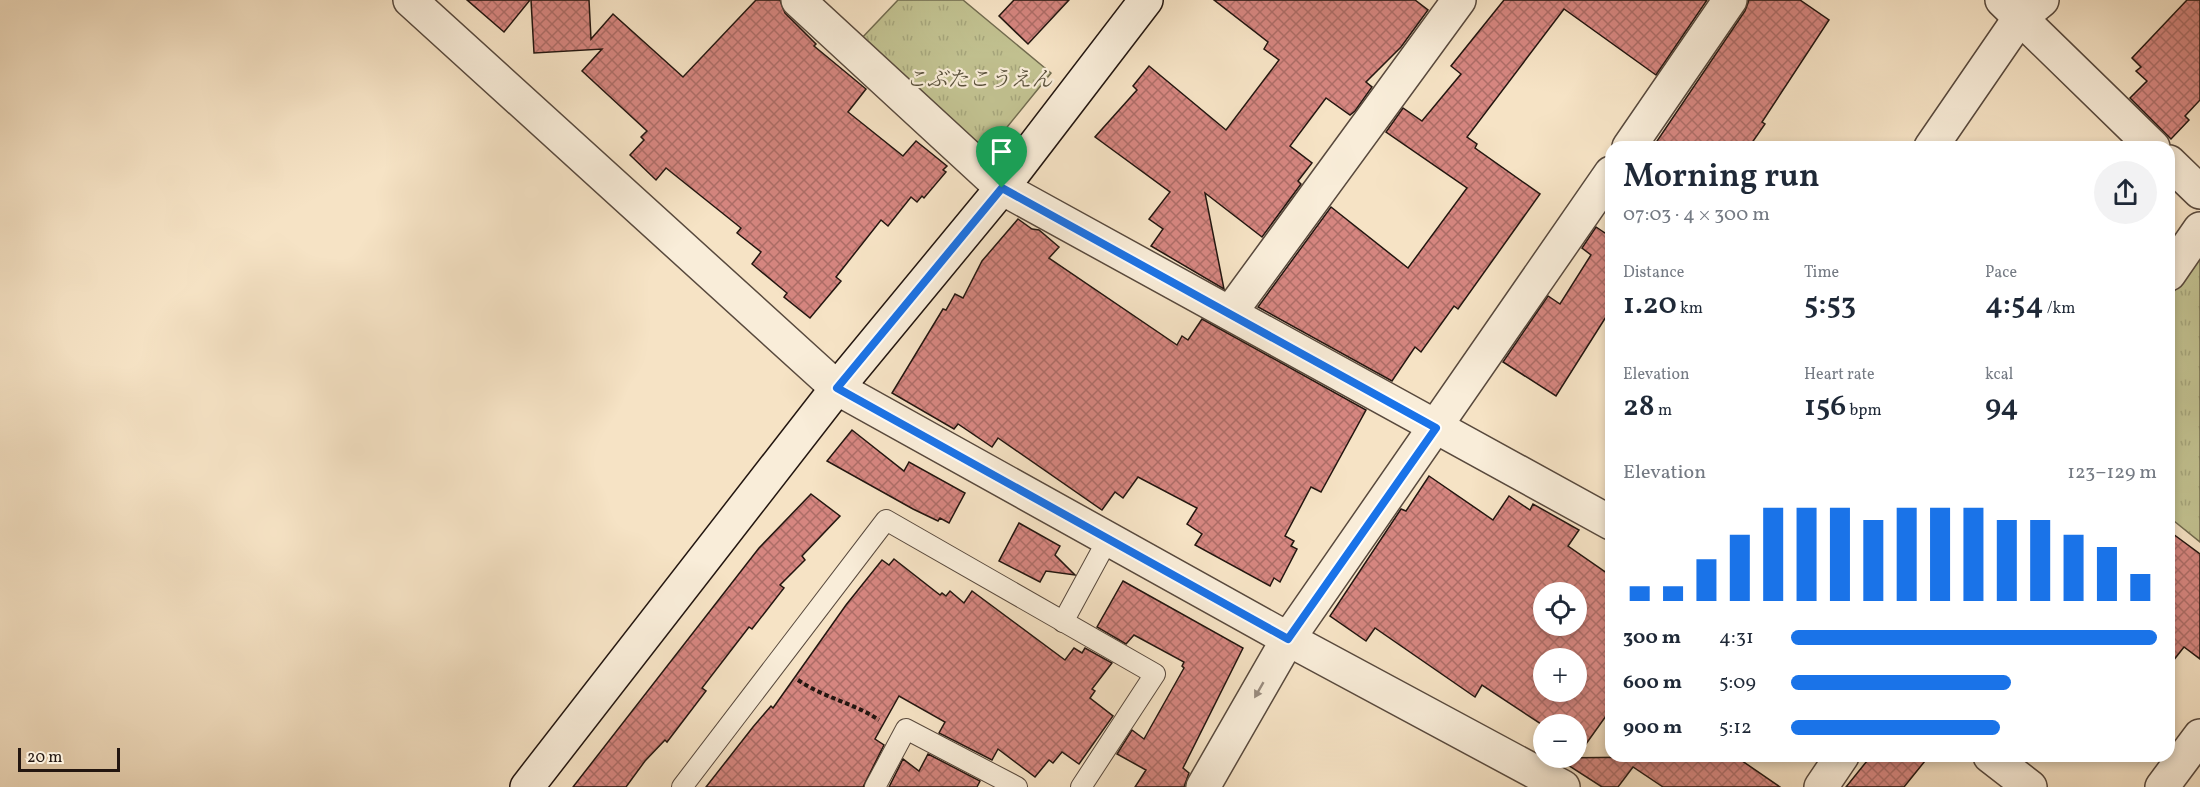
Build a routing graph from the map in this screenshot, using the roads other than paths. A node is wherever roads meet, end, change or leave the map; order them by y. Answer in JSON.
{"nodes":[{"id":1,"x":411,"y":0,"type":"edge"},
{"id":2,"x":798,"y":0,"type":"edge"},
{"id":3,"x":1146,"y":0,"type":"edge"},
{"id":4,"x":1459,"y":0,"type":"edge"},
{"id":5,"x":1730,"y":0,"type":"edge"},
{"id":6,"x":2021,"y":6,"type":"edge"},
{"id":7,"x":1633,"y":141,"type":"edge"},
{"id":8,"x":1935,"y":141,"type":"edge"},
{"id":9,"x":2147,"y":141,"type":"edge"},
{"id":10,"x":2175,"y":168,"type":"edge"},
{"id":11,"x":1605,"y":182,"type":"edge"},
{"id":12,"x":1002,"y":188,"type":"junction"},
{"id":13,"x":2200,"y":192,"type":"edge"},
{"id":14,"x":2200,"y":229,"type":"edge"},
{"id":15,"x":2175,"y":265,"type":"edge"},
{"id":16,"x":1230,"y":313,"type":"junction"},
{"id":17,"x":837,"y":388,"type":"junction"},
{"id":18,"x":1436,"y":428,"type":"junction"},
{"id":19,"x":1605,"y":520,"type":"edge"},
{"id":20,"x":1108,"y":539,"type":"junction"},
{"id":21,"x":1063,"y":622,"type":"junction"},
{"id":22,"x":1288,"y":639,"type":"junction"},
{"id":23,"x":2200,"y":736,"type":"edge"},
{"id":24,"x":1838,"y":762,"type":"edge"},
{"id":25,"x":1998,"y":762,"type":"edge"},
{"id":26,"x":527,"y":787,"type":"edge"},
{"id":27,"x":682,"y":787,"type":"edge"},
{"id":28,"x":876,"y":787,"type":"edge"},
{"id":29,"x":1017,"y":787,"type":"edge"},
{"id":30,"x":1081,"y":787,"type":"edge"},
{"id":31,"x":1203,"y":787,"type":"edge"},
{"id":32,"x":1563,"y":787,"type":"edge"},
{"id":33,"x":1821,"y":787,"type":"edge"},
{"id":34,"x":2030,"y":787,"type":"edge"},
{"id":35,"x":2162,"y":787,"type":"edge"}],
"edges":[{"from":1,"to":17,"type":"street"},
{"from":2,"to":12,"type":"street"},
{"from":3,"to":12,"type":"street"},
{"from":4,"to":16,"type":"street"},
{"from":5,"to":7,"type":"street"},
{"from":6,"to":8,"type":"street"},
{"from":6,"to":9,"type":"street"},
{"from":10,"to":13,"type":"street"},
{"from":11,"to":18,"type":"street"},
{"from":12,"to":16,"type":"street"},
{"from":12,"to":17,"type":"street"},
{"from":14,"to":15,"type":"street"},
{"from":16,"to":18,"type":"street"},
{"from":17,"to":20,"type":"street"},
{"from":17,"to":26,"type":"street"},
{"from":18,"to":19,"type":"street"},
{"from":18,"to":22,"type":"street"},
{"from":20,"to":21,"type":"lane"},
{"from":20,"to":22,"type":"street"},
{"from":21,"to":27,"type":"lane"},
{"from":21,"to":30,"type":"lane"},
{"from":22,"to":31,"type":"street","one_way":true},
{"from":22,"to":32,"type":"street"},
{"from":23,"to":35,"type":"street"},
{"from":24,"to":33,"type":"street"},
{"from":25,"to":34,"type":"street"},
{"from":28,"to":29,"type":"lane"}]}
